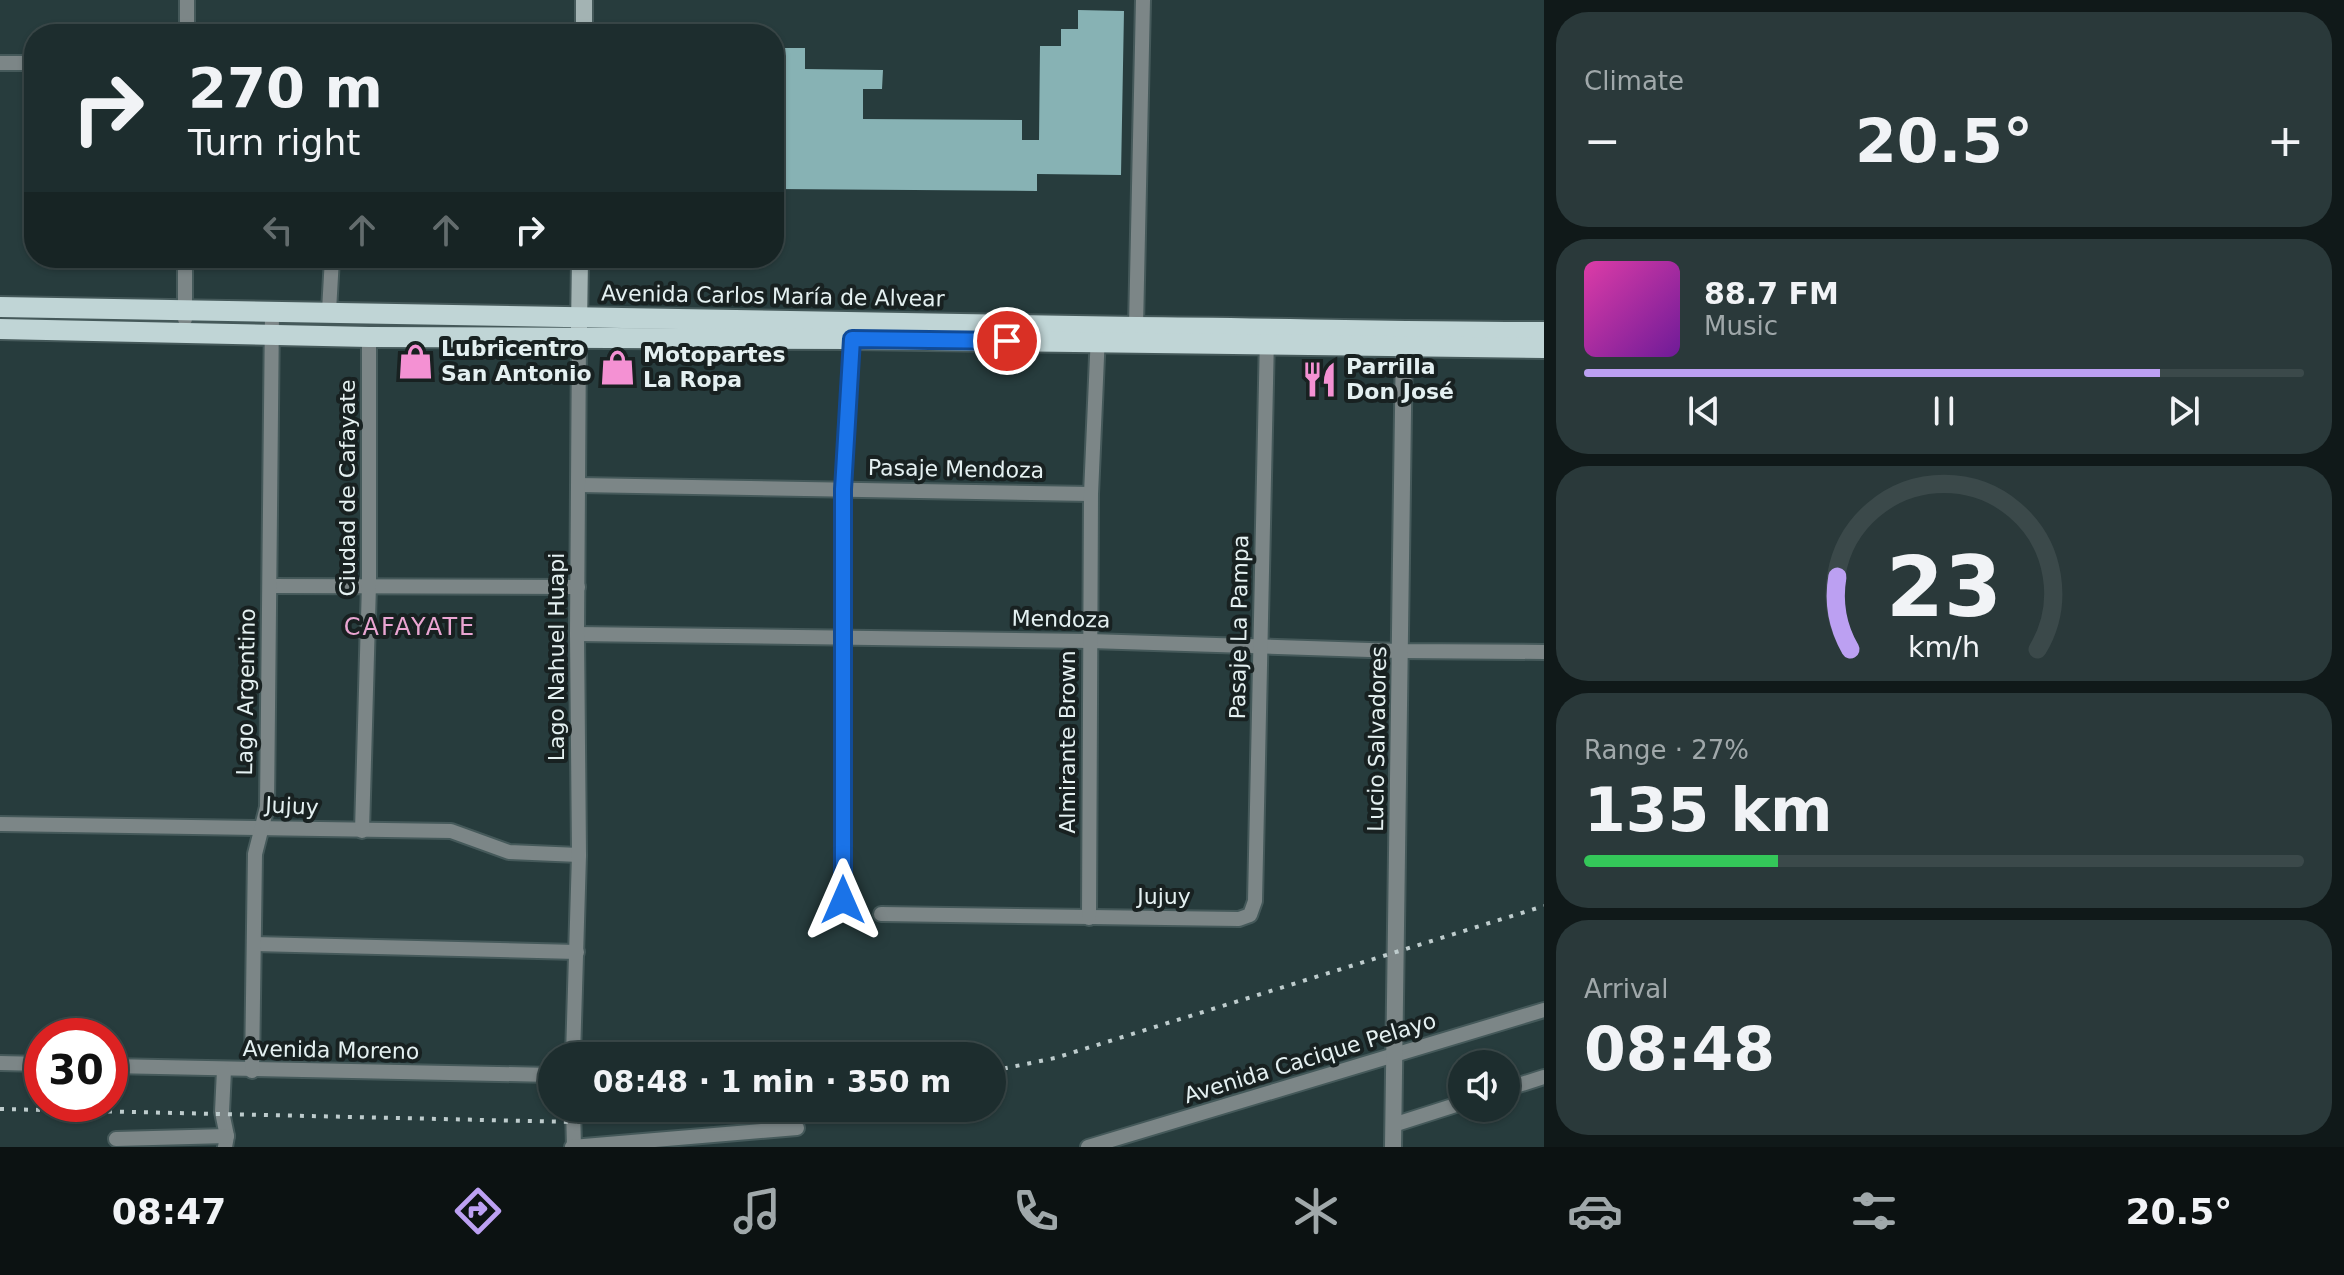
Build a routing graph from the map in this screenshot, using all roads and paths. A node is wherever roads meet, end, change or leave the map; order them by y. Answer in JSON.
{"nodes":[{"id":1,"x":187,"y":0,"type":"edge"},
{"id":2,"x":584,"y":0,"type":"edge"},
{"id":3,"x":1143,"y":0,"type":"edge"},
{"id":4,"x":187,"y":24,"type":"edge"},
{"id":5,"x":584,"y":24,"type":"edge"},
{"id":6,"x":0,"y":63,"type":"edge"},
{"id":7,"x":24,"y":63,"type":"edge"},
{"id":8,"x":185,"y":268,"type":"edge"},
{"id":9,"x":331,"y":268,"type":"edge"},
{"id":10,"x":580,"y":268,"type":"edge"},
{"id":11,"x":0,"y":307,"type":"edge"},
{"id":12,"x":185,"y":309,"type":"junction"},
{"id":13,"x":329,"y":311,"type":"junction"},
{"id":14,"x":272,"y":312,"type":"junction"},
{"id":15,"x":579,"y":326,"type":"junction"},
{"id":16,"x":1136,"y":327,"type":"junction"},
{"id":17,"x":0,"y":329,"type":"edge"},
{"id":18,"x":185,"y":331,"type":"junction"},
{"id":19,"x":852,"y":331,"type":"junction"},
{"id":20,"x":1544,"y":332,"type":"edge"},
{"id":21,"x":273,"y":334,"type":"junction"},
{"id":22,"x":1098,"y":334,"type":"junction"},
{"id":23,"x":1267,"y":336,"type":"junction"},
{"id":24,"x":369,"y":337,"type":"junction"},
{"id":25,"x":1404,"y":339,"type":"junction"},
{"id":26,"x":1544,"y":348,"type":"edge"},
{"id":27,"x":579,"y":485,"type":"junction"},
{"id":28,"x":843,"y":489,"type":"junction"},
{"id":29,"x":1091,"y":494,"type":"junction"},
{"id":30,"x":369,"y":584,"type":"junction"},
{"id":31,"x":270,"y":586,"type":"junction"},
{"id":32,"x":578,"y":587,"type":"junction"},
{"id":33,"x":577,"y":634,"type":"junction"},
{"id":34,"x":841,"y":638,"type":"junction"},
{"id":35,"x":1090,"y":641,"type":"junction"},
{"id":36,"x":1261,"y":646,"type":"junction"},
{"id":37,"x":1400,"y":651,"type":"junction"},
{"id":38,"x":1544,"y":652,"type":"edge"},
{"id":39,"x":0,"y":824,"type":"edge"},
{"id":40,"x":262,"y":827,"type":"junction"},
{"id":41,"x":362,"y":831,"type":"junction"},
{"id":42,"x":579,"y":855,"type":"junction"},
{"id":43,"x":843,"y":900,"type":"dead end"},
{"id":44,"x":881,"y":914,"type":"dead end"},
{"id":45,"x":1089,"y":918,"type":"junction"},
{"id":46,"x":1239,"y":919,"type":"joint"},
{"id":47,"x":254,"y":944,"type":"junction"},
{"id":48,"x":577,"y":952,"type":"junction"},
{"id":49,"x":1544,"y":1010,"type":"edge"},
{"id":50,"x":574,"y":1042,"type":"edge"},
{"id":51,"x":1394,"y":1057,"type":"junction"},
{"id":52,"x":0,"y":1063,"type":"edge"},
{"id":53,"x":24,"y":1064,"type":"edge"},
{"id":54,"x":128,"y":1067,"type":"edge"},
{"id":55,"x":224,"y":1070,"type":"junction"},
{"id":56,"x":252,"y":1071,"type":"junction"},
{"id":57,"x":538,"y":1075,"type":"edge"},
{"id":58,"x":1544,"y":1077,"type":"edge"},
{"id":59,"x":1520,"y":1085,"type":"edge"},
{"id":60,"x":1448,"y":1107,"type":"edge"},
{"id":61,"x":573,"y":1122,"type":"edge"},
{"id":62,"x":1393,"y":1125,"type":"junction"},
{"id":63,"x":797,"y":1128,"type":"dead end"},
{"id":64,"x":116,"y":1139,"type":"dead end"},
{"id":65,"x":226,"y":1142,"type":"edge"},
{"id":66,"x":573,"y":1147,"type":"edge"},
{"id":67,"x":1088,"y":1147,"type":"edge"},
{"id":68,"x":1393,"y":1147,"type":"edge"}],
"edges":[{"from":1,"to":4,"type":"street"},
{"from":2,"to":5,"type":"main road"},
{"from":3,"to":16,"type":"street"},
{"from":6,"to":7,"type":"street"},
{"from":8,"to":12,"type":"street"},
{"from":9,"to":13,"type":"street"},
{"from":10,"to":15,"type":"main road","name":"Lago Nahuel Huapi"},
{"from":11,"to":12,"type":"main road","name":"Avenida Carlos María de Alvear"},
{"from":12,"to":14,"type":"main road","name":"Avenida Carlos María de Alvear"},
{"from":12,"to":18,"type":"street"},
{"from":13,"to":14,"type":"main road","name":"Avenida Carlos María de Alvear"},
{"from":13,"to":15,"type":"main road","name":"Avenida Carlos María de Alvear"},
{"from":14,"to":21,"type":"street","name":"Lago Argentino"},
{"from":15,"to":19,"type":"main road","name":"Avenida Carlos María de Alvear"},
{"from":15,"to":24,"type":"main road","name":"Avenida Carlos María de Alvear"},
{"from":15,"to":27,"type":"street","name":"Lago Nahuel Huapi"},
{"from":16,"to":22,"type":"main road","name":"Avenida Carlos María de Alvear"},
{"from":16,"to":23,"type":"main road","name":"Avenida Carlos María de Alvear"},
{"from":17,"to":18,"type":"main road","name":"Avenida Carlos María de Alvear"},
{"from":18,"to":21,"type":"main road","name":"Avenida Carlos María de Alvear"},
{"from":19,"to":22,"type":"main road","name":"Avenida Carlos María de Alvear"},
{"from":19,"to":28,"type":"street"},
{"from":20,"to":25,"type":"main road","name":"Avenida Carlos María de Alvear"},
{"from":21,"to":24,"type":"main road","name":"Avenida Carlos María de Alvear"},
{"from":21,"to":31,"type":"street","name":"Lago Argentino"},
{"from":22,"to":23,"type":"main road","name":"Avenida Carlos María de Alvear"},
{"from":22,"to":29,"type":"street","name":"Almirante Brown"},
{"from":23,"to":25,"type":"main road","name":"Avenida Carlos María de Alvear"},
{"from":23,"to":36,"type":"street","name":"Pasaje La Pampa"},
{"from":24,"to":30,"type":"street","name":"Ciudad de Cafayate"},
{"from":25,"to":26,"type":"main road","name":"Avenida Carlos María de Alvear"},
{"from":25,"to":37,"type":"street","name":"Lucio Salvadores"},
{"from":27,"to":28,"type":"street","name":"Pasaje Mendoza"},
{"from":27,"to":32,"type":"street","name":"Lago Nahuel Huapi"},
{"from":28,"to":29,"type":"street","name":"Pasaje Mendoza"},
{"from":28,"to":34,"type":"street"},
{"from":29,"to":35,"type":"street","name":"Almirante Brown"},
{"from":30,"to":31,"type":"street"},
{"from":30,"to":32,"type":"street"},
{"from":30,"to":41,"type":"street","name":"Ciudad de Cafayate"},
{"from":31,"to":40,"type":"street","name":"Lago Argentino"},
{"from":32,"to":33,"type":"street","name":"Lago Nahuel Huapi"},
{"from":33,"to":34,"type":"street","name":"Mendoza"},
{"from":33,"to":42,"type":"street","name":"Lago Nahuel Huapi"},
{"from":34,"to":35,"type":"street","name":"Mendoza"},
{"from":34,"to":43,"type":"street"},
{"from":35,"to":36,"type":"street","name":"Mendoza"},
{"from":35,"to":45,"type":"street","name":"Almirante Brown"},
{"from":36,"to":37,"type":"street","name":"Mendoza"},
{"from":36,"to":46,"type":"street","name":"Pasaje La Pampa"},
{"from":37,"to":38,"type":"street","name":"Mendoza"},
{"from":37,"to":51,"type":"street","name":"Lucio Salvadores"},
{"from":39,"to":40,"type":"street","name":"Jujuy"},
{"from":40,"to":41,"type":"street","name":"Jujuy"},
{"from":40,"to":47,"type":"street","name":"Lago Argentino"},
{"from":41,"to":42,"type":"street","name":"Jujuy"},
{"from":42,"to":48,"type":"street","name":"Lago Nahuel Huapi"},
{"from":44,"to":45,"type":"street","name":"Jujuy"},
{"from":45,"to":46,"type":"street","name":"Jujuy"},
{"from":47,"to":48,"type":"street"},
{"from":47,"to":56,"type":"street","name":"Lago Argentino"},
{"from":48,"to":50,"type":"street","name":"Lago Nahuel Huapi"},
{"from":49,"to":51,"type":"street","name":"Avenida Cacique Pelayo"},
{"from":51,"to":62,"type":"street","name":"Lucio Salvadores"},
{"from":51,"to":67,"type":"street","name":"Avenida Cacique Pelayo"},
{"from":52,"to":53,"type":"street"},
{"from":54,"to":55,"type":"street","name":"Avenida Moreno"},
{"from":55,"to":56,"type":"street","name":"Avenida Moreno"},
{"from":55,"to":65,"type":"street"},
{"from":56,"to":57,"type":"street","name":"Avenida Moreno"},
{"from":58,"to":59,"type":"street"},
{"from":60,"to":62,"type":"street"},
{"from":61,"to":66,"type":"street"},
{"from":62,"to":68,"type":"street","name":"Lucio Salvadores"},
{"from":63,"to":66,"type":"street"},
{"from":64,"to":65,"type":"street"}]}
